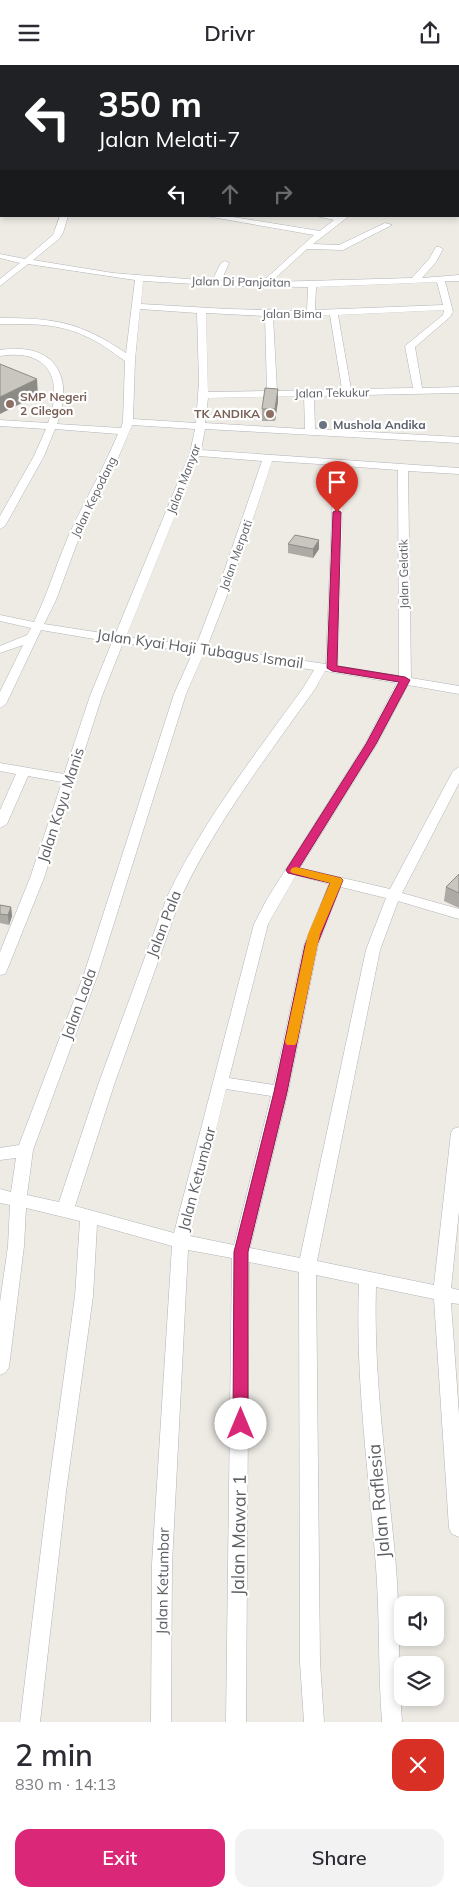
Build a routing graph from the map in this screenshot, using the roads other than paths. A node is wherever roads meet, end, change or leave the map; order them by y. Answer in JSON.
{"nodes":[{"id":1,"x":64,"y":217,"type":"edge"},
{"id":2,"x":216,"y":217,"type":"edge"},
{"id":3,"x":274,"y":217,"type":"edge"},
{"id":4,"x":344,"y":218,"type":"edge"},
{"id":5,"x":388,"y":225,"type":"dead end"},
{"id":6,"x":270,"y":226,"type":"junction"},
{"id":7,"x":323,"y":234,"type":"junction"},
{"id":8,"x":305,"y":247,"type":"junction"},
{"id":9,"x":439,"y":249,"type":"dead end"},
{"id":10,"x":0,"y":257,"type":"edge"},
{"id":11,"x":24,"y":262,"type":"junction"},
{"id":12,"x":225,"y":263,"type":"dead end"},
{"id":13,"x":139,"y":278,"type":"junction"},
{"id":14,"x":459,"y":278,"type":"edge"},
{"id":15,"x":440,"y":279,"type":"junction"},
{"id":16,"x":415,"y":280,"type":"junction"},
{"id":17,"x":216,"y":282,"type":"junction"},
{"id":18,"x":0,"y":283,"type":"edge"},
{"id":19,"x":265,"y":283,"type":"junction"},
{"id":20,"x":312,"y":283,"type":"junction"},
{"id":21,"x":136,"y":306,"type":"junction"},
{"id":22,"x":448,"y":307,"type":"junction"},
{"id":23,"x":201,"y":310,"type":"junction"},
{"id":24,"x":269,"y":314,"type":"junction"},
{"id":25,"x":311,"y":314,"type":"junction"},
{"id":26,"x":334,"y":314,"type":"junction"},
{"id":27,"x":0,"y":321,"type":"edge"},
{"id":28,"x":0,"y":353,"type":"edge"},
{"id":29,"x":130,"y":360,"type":"junction"},
{"id":30,"x":459,"y":390,"type":"edge"},
{"id":31,"x":418,"y":391,"type":"junction"},
{"id":32,"x":347,"y":393,"type":"junction"},
{"id":33,"x":272,"y":394,"type":"junction"},
{"id":34,"x":309,"y":394,"type":"junction"},
{"id":35,"x":204,"y":395,"type":"junction"},
{"id":36,"x":0,"y":423,"type":"edge"},
{"id":37,"x":202,"y":424,"type":"junction"},
{"id":38,"x":53,"y":425,"type":"junction"},
{"id":39,"x":126,"y":426,"type":"junction"},
{"id":40,"x":310,"y":431,"type":"junction"},
{"id":41,"x":459,"y":440,"type":"edge"},
{"id":42,"x":195,"y":453,"type":"junction"},
{"id":43,"x":268,"y":459,"type":"junction"},
{"id":44,"x":339,"y":464,"type":"junction"},
{"id":45,"x":403,"y":467,"type":"junction"},
{"id":46,"x":459,"y":471,"type":"edge"},
{"id":47,"x":0,"y":526,"type":"edge"},
{"id":48,"x":0,"y":618,"type":"edge"},
{"id":49,"x":36,"y":626,"type":"junction"},
{"id":50,"x":30,"y":638,"type":"junction"},
{"id":51,"x":120,"y":639,"type":"junction"},
{"id":52,"x":200,"y":649,"type":"junction"},
{"id":53,"x":0,"y":650,"type":"edge"},
{"id":54,"x":327,"y":667,"type":"junction"},
{"id":55,"x":405,"y":680,"type":"junction"},
{"id":56,"x":459,"y":690,"type":"edge"},
{"id":57,"x":0,"y":704,"type":"edge"},
{"id":58,"x":0,"y":767,"type":"edge"},
{"id":59,"x":24,"y":771,"type":"junction"},
{"id":60,"x":459,"y":771,"type":"edge"},
{"id":61,"x":69,"y":779,"type":"junction"},
{"id":62,"x":0,"y":824,"type":"edge"},
{"id":63,"x":292,"y":870,"type":"junction"},
{"id":64,"x":337,"y":880,"type":"junction"},
{"id":65,"x":394,"y":895,"type":"junction"},
{"id":66,"x":459,"y":914,"type":"edge"},
{"id":67,"x":0,"y":968,"type":"edge"},
{"id":68,"x":222,"y":1083,"type":"junction"},
{"id":69,"x":280,"y":1092,"type":"junction"},
{"id":70,"x":459,"y":1133,"type":"edge"},
{"id":71,"x":25,"y":1150,"type":"junction"},
{"id":72,"x":0,"y":1154,"type":"edge"},
{"id":73,"x":0,"y":1196,"type":"edge"},
{"id":74,"x":18,"y":1199,"type":"junction"},
{"id":75,"x":65,"y":1210,"type":"junction"},
{"id":76,"x":89,"y":1217,"type":"junction"},
{"id":77,"x":180,"y":1241,"type":"junction"},
{"id":78,"x":241,"y":1252,"type":"junction"},
{"id":79,"x":307,"y":1267,"type":"junction"},
{"id":80,"x":368,"y":1279,"type":"junction"},
{"id":81,"x":442,"y":1293,"type":"junction"},
{"id":82,"x":459,"y":1297,"type":"edge"},
{"id":83,"x":0,"y":1367,"type":"edge"},
{"id":84,"x":459,"y":1528,"type":"edge"},
{"id":85,"x":30,"y":1722,"type":"edge"},
{"id":86,"x":161,"y":1722,"type":"edge"},
{"id":87,"x":236,"y":1722,"type":"edge"},
{"id":88,"x":314,"y":1722,"type":"edge"},
{"id":89,"x":392,"y":1722,"type":"edge"}],
"edges":[{"from":1,"to":11,"type":"street"},
{"from":2,"to":6,"type":"street"},
{"from":3,"to":6,"type":"street"},
{"from":4,"to":7,"type":"street"},
{"from":5,"to":8,"type":"street"},
{"from":6,"to":7,"type":"street"},
{"from":7,"to":8,"type":"street"},
{"from":8,"to":19,"type":"street"},
{"from":9,"to":16,"type":"street"},
{"from":10,"to":11,"type":"street","name":"Jalan Di Panjaitan"},
{"from":11,"to":13,"type":"street","name":"Jalan Di Panjaitan"},
{"from":11,"to":18,"type":"street"},
{"from":12,"to":17,"type":"street"},
{"from":13,"to":17,"type":"street","name":"Jalan Di Panjaitan"},
{"from":13,"to":21,"type":"street","name":"Jalan Kepodang"},
{"from":14,"to":15,"type":"street","name":"Jalan Di Panjaitan"},
{"from":15,"to":16,"type":"street","name":"Jalan Di Panjaitan"},
{"from":15,"to":22,"type":"street"},
{"from":16,"to":20,"type":"street","name":"Jalan Di Panjaitan"},
{"from":17,"to":19,"type":"street","name":"Jalan Di Panjaitan"},
{"from":19,"to":20,"type":"street","name":"Jalan Di Panjaitan"},
{"from":20,"to":25,"type":"street"},
{"from":21,"to":23,"type":"street","name":"Jalan Bima"},
{"from":21,"to":29,"type":"street","name":"Jalan Kepodang"},
{"from":22,"to":26,"type":"street","name":"Jalan Bima"},
{"from":22,"to":31,"type":"street"},
{"from":23,"to":24,"type":"street","name":"Jalan Bima"},
{"from":23,"to":35,"type":"street","name":"Jalan Manyar"},
{"from":24,"to":25,"type":"street","name":"Jalan Bima"},
{"from":24,"to":33,"type":"street"},
{"from":25,"to":26,"type":"street","name":"Jalan Bima"},
{"from":26,"to":32,"type":"street"},
{"from":27,"to":29,"type":"street"},
{"from":28,"to":38,"type":"street"},
{"from":29,"to":39,"type":"street","name":"Jalan Kepodang"},
{"from":30,"to":31,"type":"street","name":"Jalan Tekukur"},
{"from":31,"to":32,"type":"street","name":"Jalan Tekukur"},
{"from":32,"to":34,"type":"street","name":"Jalan Tekukur"},
{"from":33,"to":34,"type":"street","name":"Jalan Tekukur"},
{"from":33,"to":35,"type":"street","name":"Jalan Tekukur"},
{"from":34,"to":40,"type":"street"},
{"from":35,"to":37,"type":"street","name":"Jalan Manyar"},
{"from":36,"to":38,"type":"street"},
{"from":37,"to":39,"type":"street"},
{"from":37,"to":40,"type":"street"},
{"from":37,"to":42,"type":"street","name":"Jalan Manyar"},
{"from":38,"to":39,"type":"street"},
{"from":38,"to":47,"type":"street"},
{"from":39,"to":49,"type":"street","name":"Jalan Kepodang"},
{"from":40,"to":41,"type":"street"},
{"from":42,"to":43,"type":"street"},
{"from":42,"to":51,"type":"street","name":"Jalan Manyar"},
{"from":43,"to":44,"type":"street"},
{"from":43,"to":52,"type":"street","name":"Jalan Merpati"},
{"from":44,"to":45,"type":"street"},
{"from":44,"to":54,"type":"street"},
{"from":45,"to":46,"type":"street"},
{"from":45,"to":55,"type":"street","name":"Jalan Gelatik"},
{"from":48,"to":49,"type":"street","name":"Jalan Kyai Haji Tubagus Ismail"},
{"from":49,"to":50,"type":"street","name":"Jalan Kepodang"},
{"from":49,"to":51,"type":"street","name":"Jalan Kyai Haji Tubagus Ismail"},
{"from":50,"to":53,"type":"street"},
{"from":50,"to":57,"type":"street","name":"Jalan Kepodang"},
{"from":51,"to":52,"type":"street","name":"Jalan Kyai Haji Tubagus Ismail"},
{"from":51,"to":61,"type":"street","name":"Jalan Kayu Manis"},
{"from":52,"to":54,"type":"street","name":"Jalan Kyai Haji Tubagus Ismail"},
{"from":52,"to":71,"type":"street","name":"Jalan Lada"},
{"from":54,"to":55,"type":"street","name":"Jalan Kyai Haji Tubagus Ismail"},
{"from":54,"to":75,"type":"street","name":"Jalan Pala"},
{"from":55,"to":56,"type":"street","name":"Jalan Kyai Haji Tubagus Ismail"},
{"from":55,"to":63,"type":"street","name":"Jalan Ketumbar"},
{"from":58,"to":59,"type":"street"},
{"from":59,"to":61,"type":"street"},
{"from":59,"to":62,"type":"street"},
{"from":60,"to":65,"type":"street"},
{"from":61,"to":67,"type":"street","name":"Jalan Kayu Manis"},
{"from":63,"to":64,"type":"street"},
{"from":63,"to":68,"type":"street","name":"Jalan Ketumbar"},
{"from":64,"to":65,"type":"street"},
{"from":64,"to":69,"type":"street","name":"Jalan Mawar 1"},
{"from":65,"to":66,"type":"street"},
{"from":65,"to":79,"type":"street"},
{"from":68,"to":69,"type":"street"},
{"from":68,"to":77,"type":"street","name":"Jalan Ketumbar"},
{"from":69,"to":78,"type":"street","name":"Jalan Mawar 1"},
{"from":70,"to":81,"type":"street"},
{"from":71,"to":72,"type":"street"},
{"from":71,"to":74,"type":"street","name":"Jalan Lada"},
{"from":73,"to":74,"type":"street"},
{"from":74,"to":75,"type":"street"},
{"from":74,"to":83,"type":"street","name":"Jalan Lada"},
{"from":75,"to":76,"type":"street"},
{"from":76,"to":77,"type":"street"},
{"from":76,"to":85,"type":"street"},
{"from":77,"to":78,"type":"street"},
{"from":77,"to":86,"type":"street","name":"Jalan Ketumbar"},
{"from":78,"to":79,"type":"street"},
{"from":78,"to":87,"type":"street","name":"Jalan Mawar 1"},
{"from":79,"to":80,"type":"street"},
{"from":79,"to":88,"type":"street"},
{"from":80,"to":81,"type":"street"},
{"from":80,"to":89,"type":"street","name":"Jalan Raflesia"},
{"from":81,"to":82,"type":"street"},
{"from":81,"to":84,"type":"street"}]}
